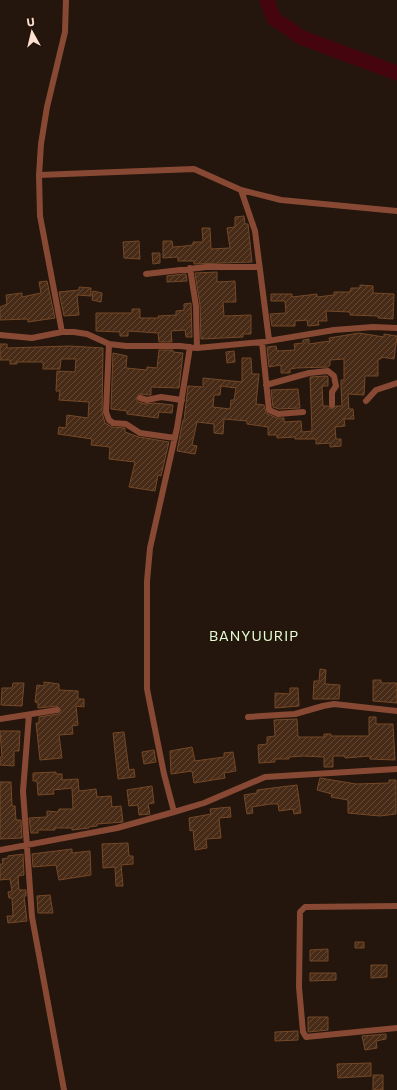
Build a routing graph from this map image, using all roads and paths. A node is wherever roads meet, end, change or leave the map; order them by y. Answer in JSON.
{"nodes":[{"id":1,"x":66,"y":0,"type":"edge"},
{"id":2,"x":39,"y":175,"type":"junction"},
{"id":3,"x":241,"y":190,"type":"junction"},
{"id":4,"x":397,"y":211,"type":"edge"},
{"id":5,"x":259,"y":267,"type":"junction"},
{"id":6,"x":190,"y":268,"type":"junction"},
{"id":7,"x":146,"y":274,"type":"dead end"},
{"id":8,"x":397,"y":328,"type":"edge"},
{"id":9,"x":62,"y":332,"type":"junction"},
{"id":10,"x":0,"y":335,"type":"edge"},
{"id":11,"x":269,"y":340,"type":"junction"},
{"id":12,"x":262,"y":342,"type":"junction"},
{"id":13,"x":109,"y":344,"type":"junction"},
{"id":14,"x":190,"y":347,"type":"junction"},
{"id":15,"x":197,"y":348,"type":"junction"},
{"id":16,"x":397,"y":383,"type":"edge"},
{"id":17,"x":266,"y":385,"type":"junction"},
{"id":18,"x":140,"y":398,"type":"dead end"},
{"id":19,"x":182,"y":400,"type":"junction"},
{"id":20,"x":366,"y":401,"type":"dead end"},
{"id":21,"x":332,"y":405,"type":"dead end"},
{"id":22,"x":303,"y":412,"type":"dead end"},
{"id":23,"x":175,"y":438,"type":"junction"},
{"id":24,"x":57,"y":710,"type":"dead end"},
{"id":25,"x":397,"y":711,"type":"edge"},
{"id":26,"x":29,"y":715,"type":"junction"},
{"id":27,"x":248,"y":717,"type":"dead end"},
{"id":28,"x":0,"y":719,"type":"edge"},
{"id":29,"x":397,"y":769,"type":"edge"},
{"id":30,"x":174,"y":812,"type":"junction"},
{"id":31,"x":28,"y":844,"type":"junction"},
{"id":32,"x":0,"y":850,"type":"edge"},
{"id":33,"x":397,"y":906,"type":"edge"},
{"id":34,"x":397,"y":1028,"type":"edge"},
{"id":35,"x":64,"y":1090,"type":"edge"}],
"edges":[{"from":1,"to":2,"type":"street"},
{"from":2,"to":3,"type":"street"},
{"from":2,"to":9,"type":"street"},
{"from":3,"to":4,"type":"street"},
{"from":3,"to":5,"type":"street"},
{"from":5,"to":6,"type":"street"},
{"from":5,"to":11,"type":"street"},
{"from":6,"to":7,"type":"street"},
{"from":6,"to":15,"type":"street"},
{"from":8,"to":11,"type":"street"},
{"from":9,"to":10,"type":"street"},
{"from":9,"to":13,"type":"street"},
{"from":11,"to":12,"type":"street"},
{"from":12,"to":15,"type":"street"},
{"from":12,"to":17,"type":"street"},
{"from":13,"to":14,"type":"street"},
{"from":13,"to":23,"type":"street"},
{"from":14,"to":15,"type":"street"},
{"from":14,"to":19,"type":"street"},
{"from":16,"to":20,"type":"street"},
{"from":17,"to":21,"type":"street"},
{"from":17,"to":22,"type":"street"},
{"from":18,"to":19,"type":"street"},
{"from":19,"to":23,"type":"street"},
{"from":23,"to":30,"type":"street"},
{"from":24,"to":26,"type":"street"},
{"from":25,"to":27,"type":"street"},
{"from":26,"to":28,"type":"street"},
{"from":26,"to":31,"type":"street"},
{"from":29,"to":30,"type":"street"},
{"from":30,"to":31,"type":"street"},
{"from":31,"to":32,"type":"street"},
{"from":31,"to":35,"type":"street"},
{"from":33,"to":34,"type":"street"}]}
